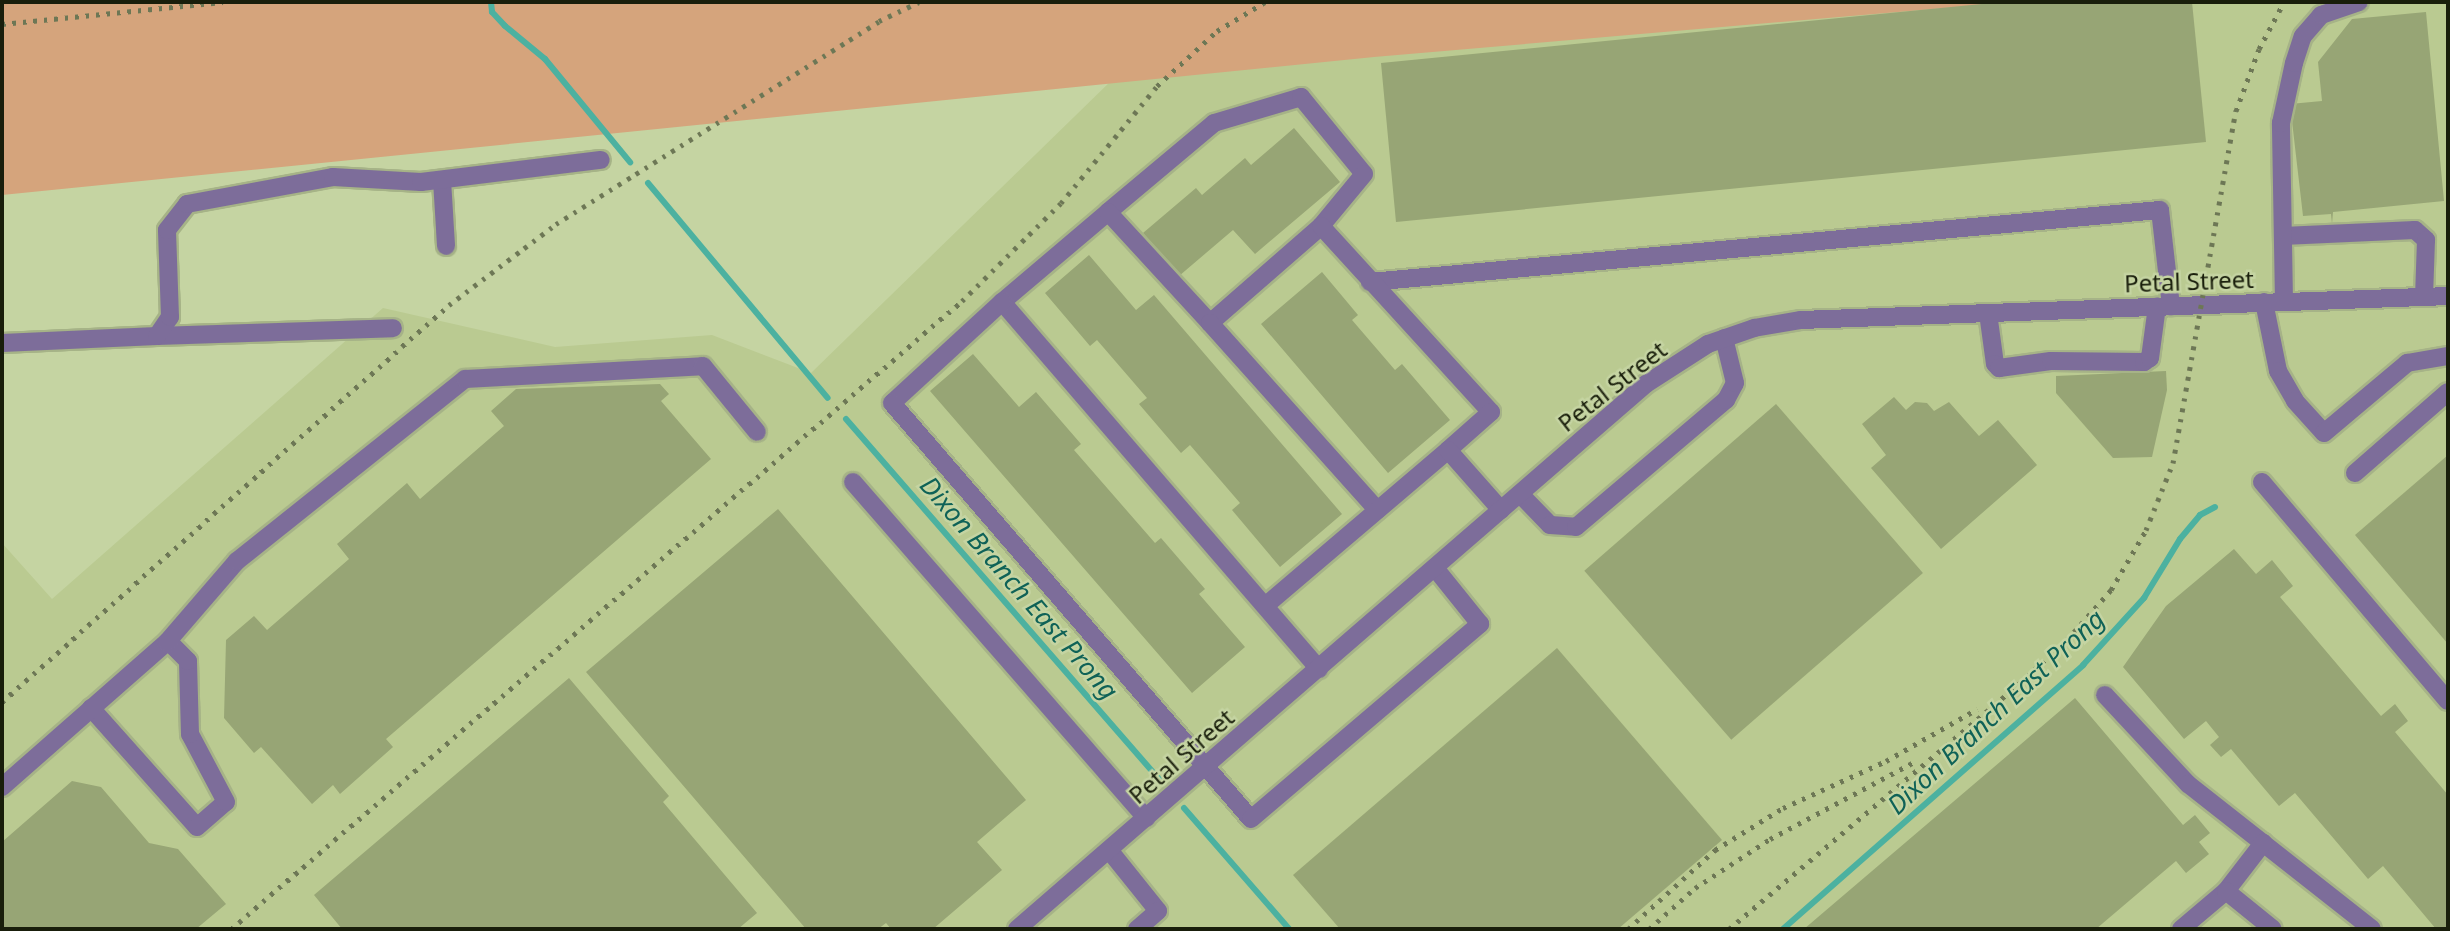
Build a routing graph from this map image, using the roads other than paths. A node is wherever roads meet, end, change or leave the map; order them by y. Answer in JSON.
{"nodes":[{"id":1,"x":2359,"y":2,"type":"edge"},
{"id":2,"x":601,"y":160,"type":"dead end"},
{"id":3,"x":442,"y":180,"type":"junction"},
{"id":4,"x":1108,"y":212,"type":"junction"},
{"id":5,"x":1321,"y":226,"type":"junction"},
{"id":6,"x":2283,"y":236,"type":"junction"},
{"id":7,"x":446,"y":246,"type":"dead end"},
{"id":8,"x":1370,"y":282,"type":"junction"},
{"id":9,"x":2448,"y":296,"type":"edge"},
{"id":10,"x":2424,"y":297,"type":"junction"},
{"id":11,"x":1002,"y":302,"type":"junction"},
{"id":12,"x":2264,"y":302,"type":"junction"},
{"id":13,"x":2284,"y":302,"type":"junction"},
{"id":14,"x":2164,"y":306,"type":"junction"},
{"id":15,"x":1988,"y":313,"type":"junction"},
{"id":16,"x":1210,"y":323,"type":"junction"},
{"id":17,"x":393,"y":328,"type":"dead end"},
{"id":18,"x":158,"y":335,"type":"junction"},
{"id":19,"x":1724,"y":338,"type":"junction"},
{"id":20,"x":2,"y":343,"type":"edge"},
{"id":21,"x":2448,"y":356,"type":"edge"},
{"id":22,"x":2448,"y":391,"type":"edge"},
{"id":23,"x":757,"y":432,"type":"dead end"},
{"id":24,"x":1448,"y":450,"type":"junction"},
{"id":25,"x":2355,"y":473,"type":"dead end"},
{"id":26,"x":853,"y":482,"type":"dead end"},
{"id":27,"x":2262,"y":482,"type":"dead end"},
{"id":28,"x":1520,"y":494,"type":"junction"},
{"id":29,"x":1377,"y":510,"type":"junction"},
{"id":30,"x":1501,"y":510,"type":"junction"},
{"id":31,"x":1435,"y":568,"type":"junction"},
{"id":32,"x":1265,"y":606,"type":"junction"},
{"id":33,"x":168,"y":640,"type":"junction"},
{"id":34,"x":1319,"y":669,"type":"junction"},
{"id":35,"x":2105,"y":695,"type":"dead end"},
{"id":36,"x":2448,"y":701,"type":"edge"},
{"id":37,"x":91,"y":708,"type":"junction"},
{"id":38,"x":1205,"y":767,"type":"junction"},
{"id":39,"x":2,"y":786,"type":"edge"},
{"id":40,"x":1146,"y":818,"type":"junction"},
{"id":41,"x":2263,"y":843,"type":"junction"},
{"id":42,"x":1109,"y":850,"type":"junction"},
{"id":43,"x":2226,"y":891,"type":"junction"},
{"id":44,"x":1017,"y":929,"type":"edge"},
{"id":45,"x":1137,"y":929,"type":"edge"},
{"id":46,"x":2181,"y":929,"type":"edge"},
{"id":47,"x":2273,"y":929,"type":"edge"},
{"id":48,"x":2372,"y":929,"type":"edge"}],
"edges":[{"from":1,"to":6,"type":"street"},
{"from":2,"to":3,"type":"street"},
{"from":3,"to":7,"type":"street"},
{"from":3,"to":18,"type":"street"},
{"from":4,"to":5,"type":"street"},
{"from":4,"to":11,"type":"street"},
{"from":4,"to":16,"type":"street"},
{"from":5,"to":8,"type":"street"},
{"from":5,"to":16,"type":"street"},
{"from":6,"to":10,"type":"street"},
{"from":6,"to":13,"type":"street"},
{"from":8,"to":14,"type":"street"},
{"from":8,"to":24,"type":"street"},
{"from":9,"to":10,"type":"street","name":"Petal Street"},
{"from":10,"to":13,"type":"street","name":"Petal Street"},
{"from":11,"to":32,"type":"street"},
{"from":11,"to":38,"type":"street"},
{"from":12,"to":13,"type":"street","name":"Petal Street"},
{"from":12,"to":14,"type":"street","name":"Petal Street"},
{"from":12,"to":21,"type":"street"},
{"from":14,"to":15,"type":"street","name":"Petal Street"},
{"from":14,"to":15,"type":"street"},
{"from":15,"to":19,"type":"street","name":"Petal Street"},
{"from":16,"to":29,"type":"street"},
{"from":17,"to":18,"type":"street"},
{"from":18,"to":20,"type":"street"},
{"from":19,"to":28,"type":"street","name":"Petal Street"},
{"from":19,"to":28,"type":"street"},
{"from":22,"to":25,"type":"street"},
{"from":23,"to":33,"type":"street"},
{"from":24,"to":29,"type":"street"},
{"from":24,"to":30,"type":"street"},
{"from":26,"to":40,"type":"street"},
{"from":27,"to":36,"type":"street"},
{"from":28,"to":30,"type":"street","name":"Petal Street"},
{"from":29,"to":32,"type":"street"},
{"from":30,"to":31,"type":"street","name":"Petal Street"},
{"from":31,"to":34,"type":"street","name":"Petal Street"},
{"from":31,"to":38,"type":"street"},
{"from":32,"to":34,"type":"street"},
{"from":33,"to":37,"type":"street"},
{"from":33,"to":37,"type":"street"},
{"from":34,"to":38,"type":"street","name":"Petal Street"},
{"from":35,"to":41,"type":"street"},
{"from":37,"to":39,"type":"street"},
{"from":38,"to":40,"type":"street","name":"Petal Street"},
{"from":40,"to":42,"type":"street","name":"Petal Street"},
{"from":41,"to":43,"type":"street"},
{"from":41,"to":48,"type":"street"},
{"from":42,"to":44,"type":"street","name":"Petal Street"},
{"from":42,"to":45,"type":"street"},
{"from":43,"to":46,"type":"street"},
{"from":43,"to":47,"type":"street"}]}
